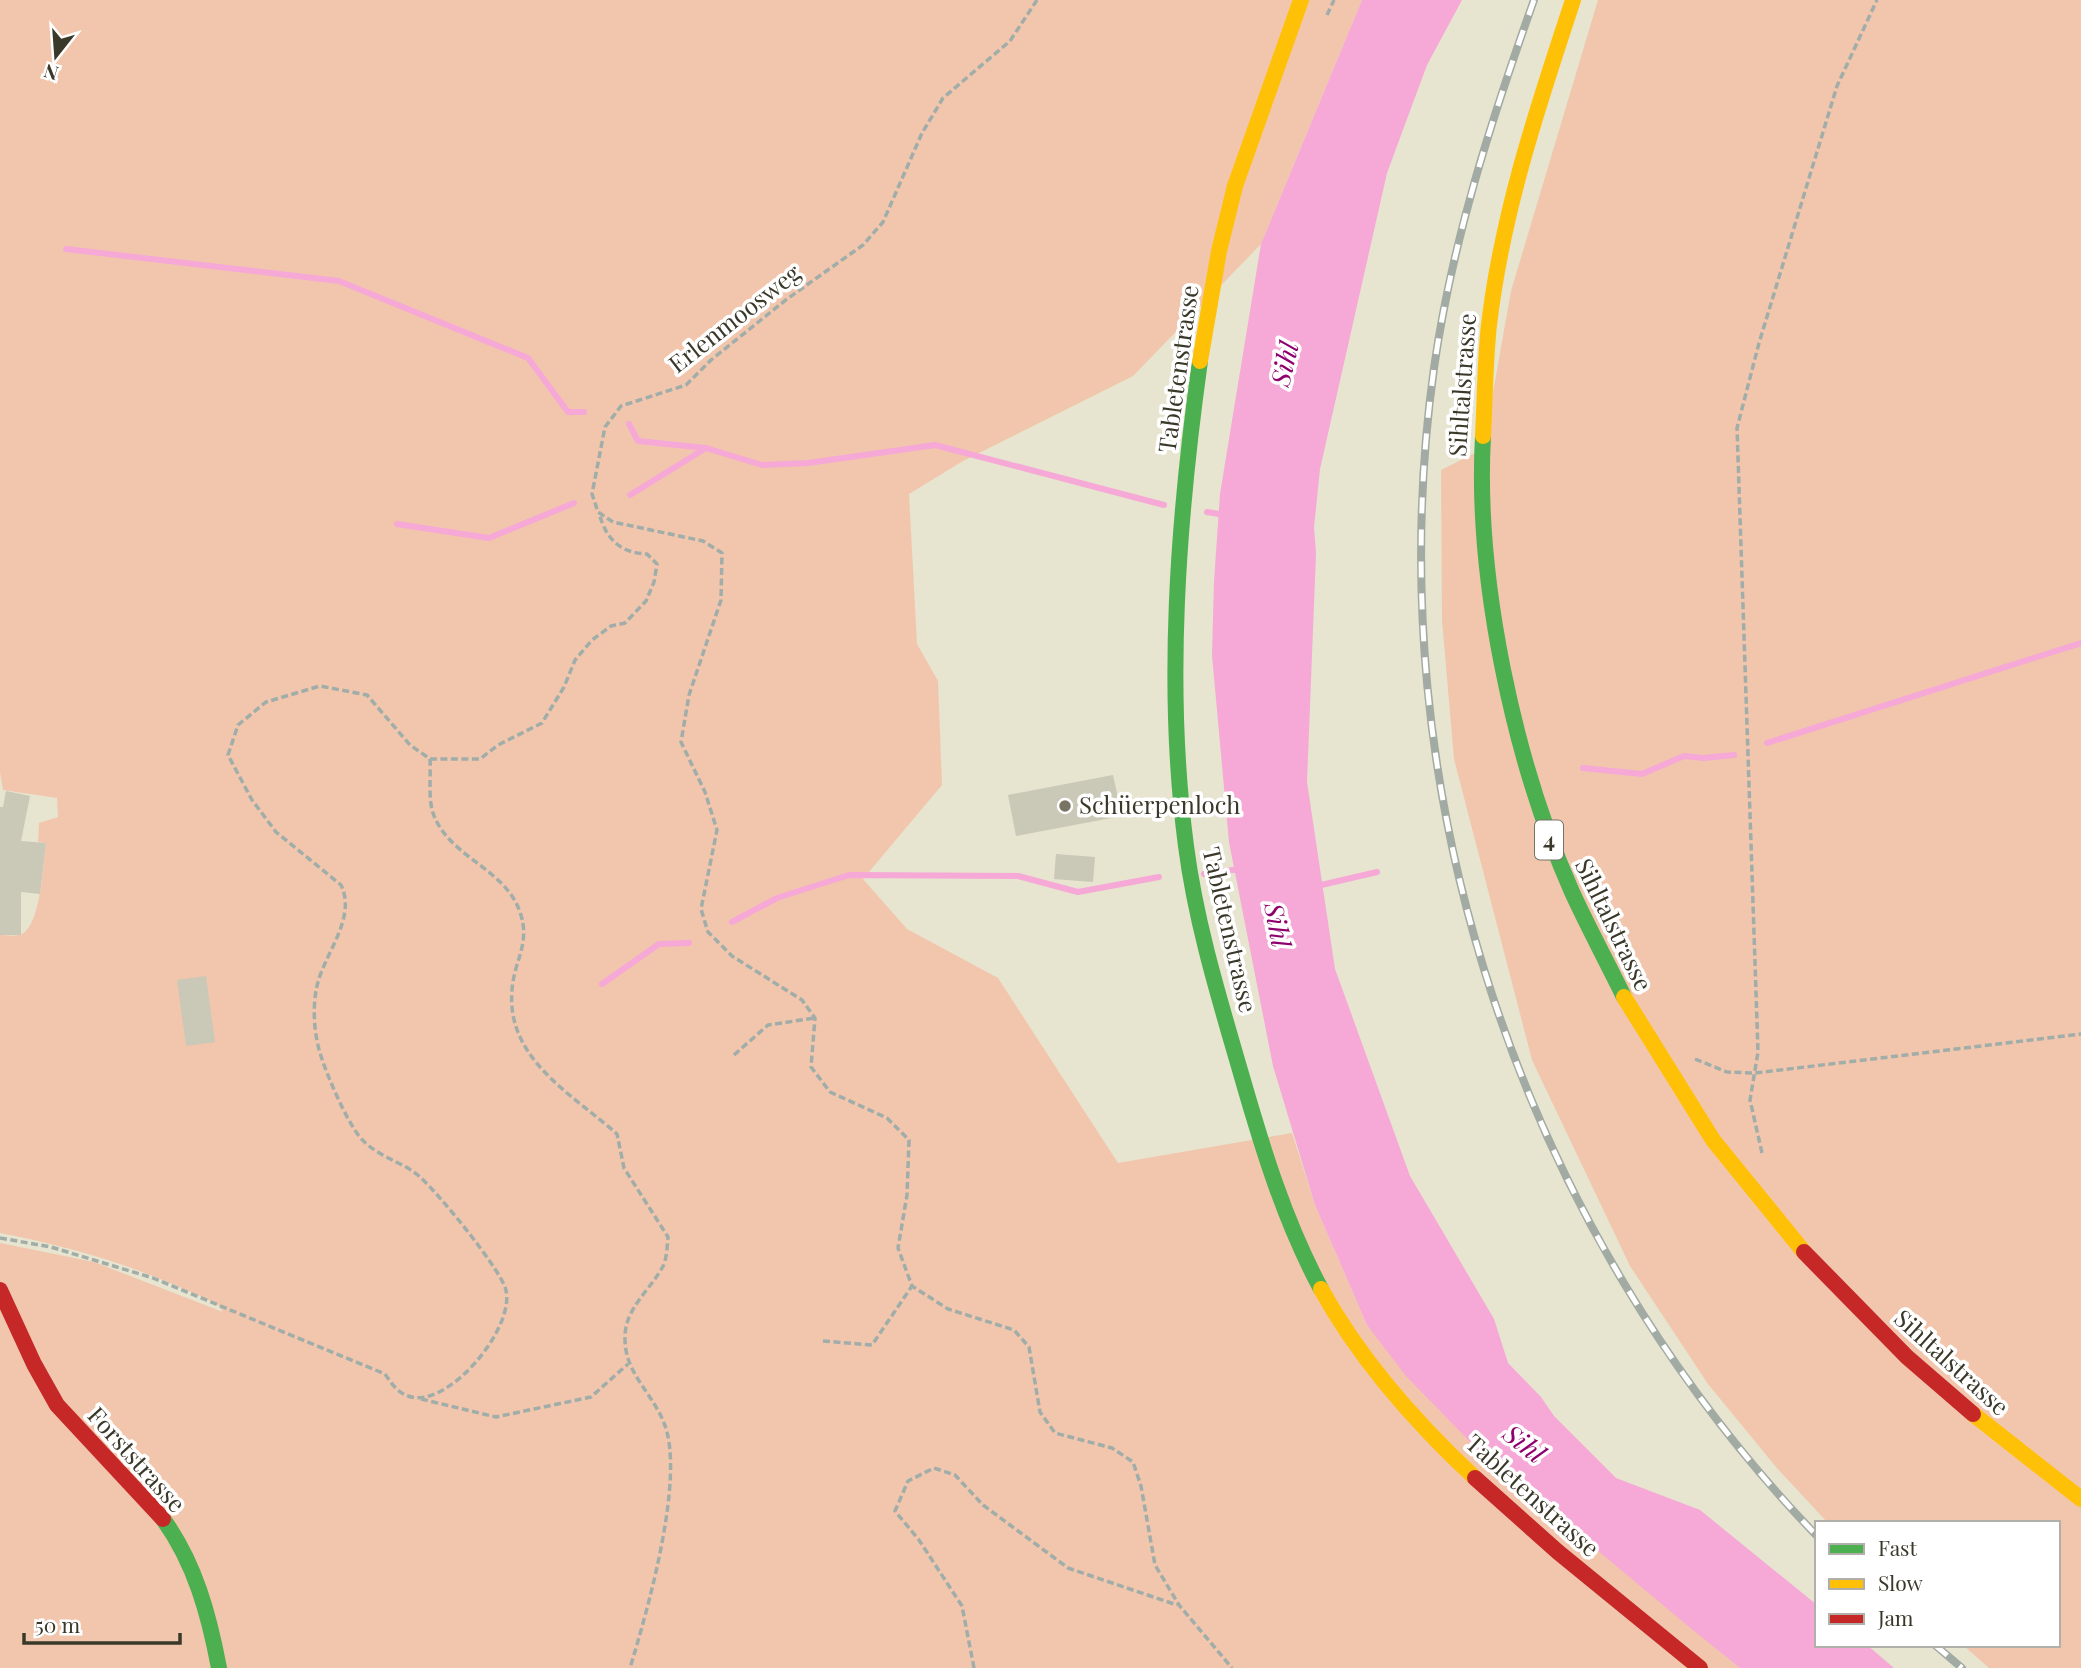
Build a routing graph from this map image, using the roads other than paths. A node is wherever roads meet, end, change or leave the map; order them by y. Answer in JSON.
{"nodes":[{"id":1,"x":1301,"y":0,"type":"edge"},
{"id":2,"x":1573,"y":0,"type":"edge"},
{"id":3,"x":0,"y":1290,"type":"edge"},
{"id":4,"x":2081,"y":1499,"type":"edge"},
{"id":5,"x":219,"y":1668,"type":"edge"},
{"id":6,"x":1700,"y":1668,"type":"edge"}],
"edges":[{"from":1,"to":6,"type":"street","name":"Tabletenstrasse"},
{"from":2,"to":4,"type":"street","name":"Sihltalstrasse","number":"4"},
{"from":3,"to":5,"type":"street","name":"Forststrasse"}]}
